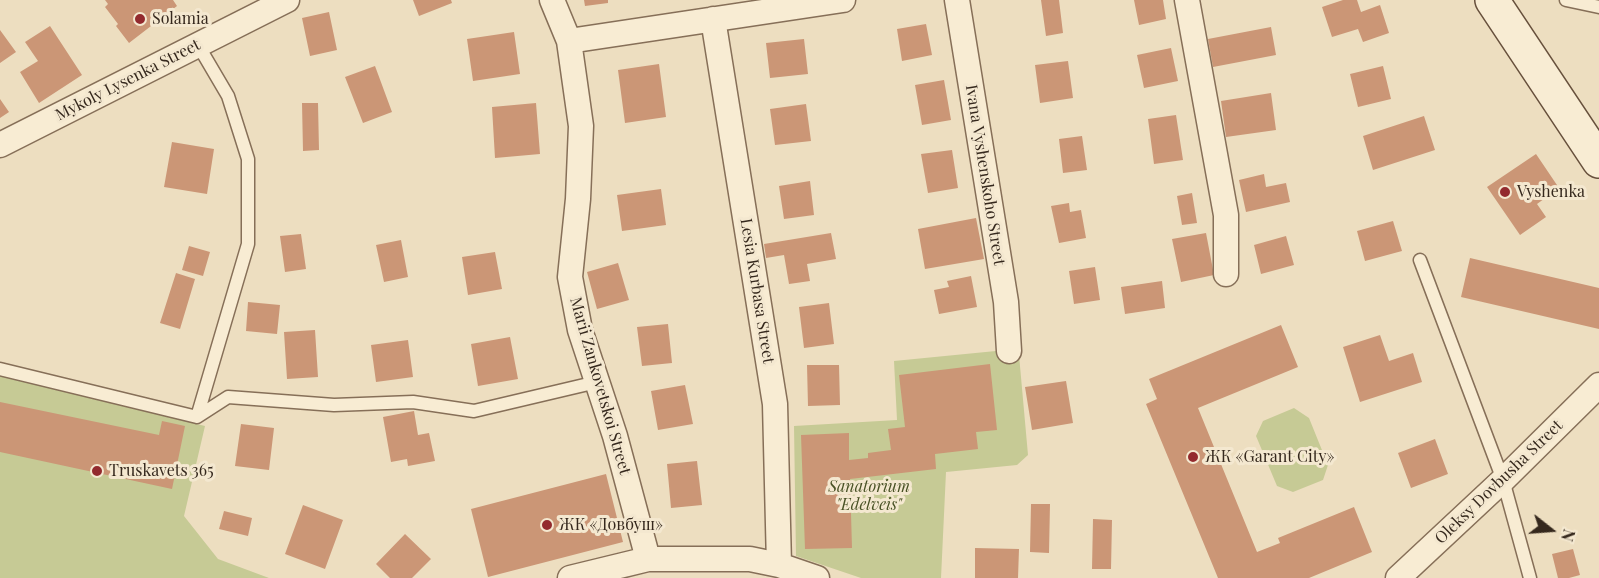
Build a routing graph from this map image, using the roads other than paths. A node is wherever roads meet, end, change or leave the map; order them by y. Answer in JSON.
{"nodes":[{"id":1,"x":287,"y":0,"type":"edge"},
{"id":2,"x":552,"y":0,"type":"edge"},
{"id":3,"x":843,"y":0,"type":"edge"},
{"id":4,"x":957,"y":0,"type":"edge"},
{"id":5,"x":1187,"y":0,"type":"edge"},
{"id":6,"x":1492,"y":0,"type":"edge"},
{"id":7,"x":1566,"y":0,"type":"edge"},
{"id":8,"x":1599,"y":7,"type":"edge"},
{"id":9,"x":713,"y":19,"type":"junction"},
{"id":10,"x":569,"y":41,"type":"junction"},
{"id":11,"x":198,"y":45,"type":"junction"},
{"id":12,"x":0,"y":145,"type":"edge"},
{"id":13,"x":1593,"y":145,"type":"edge"},
{"id":14,"x":1420,"y":260,"type":"dead end"},
{"id":15,"x":1226,"y":274,"type":"dead end"},
{"id":16,"x":1009,"y":351,"type":"dead end"},
{"id":17,"x":0,"y":369,"type":"edge"},
{"id":18,"x":597,"y":382,"type":"junction"},
{"id":19,"x":1599,"y":385,"type":"edge"},
{"id":20,"x":197,"y":417,"type":"junction"},
{"id":21,"x":1503,"y":480,"type":"junction"},
{"id":22,"x":648,"y":559,"type":"junction"},
{"id":23,"x":779,"y":565,"type":"junction"},
{"id":24,"x":570,"y":578,"type":"edge"},
{"id":25,"x":818,"y":578,"type":"edge"},
{"id":26,"x":1398,"y":578,"type":"edge"},
{"id":27,"x":1530,"y":578,"type":"edge"}],
"edges":[{"from":1,"to":11,"type":"street","name":"Mykoly Lysenka Street"},
{"from":2,"to":10,"type":"street","name":"Marii Zankovetskoi Street"},
{"from":3,"to":9,"type":"street"},
{"from":4,"to":16,"type":"street","name":"Ivana Vyshenskoho Street"},
{"from":5,"to":15,"type":"street"},
{"from":6,"to":13,"type":"main road"},
{"from":7,"to":8,"type":"lane"},
{"from":9,"to":10,"type":"street"},
{"from":9,"to":23,"type":"street","name":"Lesia Kurbasa Street"},
{"from":10,"to":18,"type":"street","name":"Marii Zankovetskoi Street"},
{"from":11,"to":12,"type":"street","name":"Mykoly Lysenka Street"},
{"from":11,"to":20,"type":"lane"},
{"from":14,"to":21,"type":"lane"},
{"from":17,"to":20,"type":"lane"},
{"from":18,"to":20,"type":"lane"},
{"from":18,"to":22,"type":"street","name":"Marii Zankovetskoi Street"},
{"from":19,"to":21,"type":"street","name":"Oleksy Dovbusha Street"},
{"from":21,"to":26,"type":"street","name":"Oleksy Dovbusha Street"},
{"from":21,"to":27,"type":"lane"},
{"from":22,"to":23,"type":"street"},
{"from":22,"to":24,"type":"street"},
{"from":23,"to":25,"type":"street"}]}
